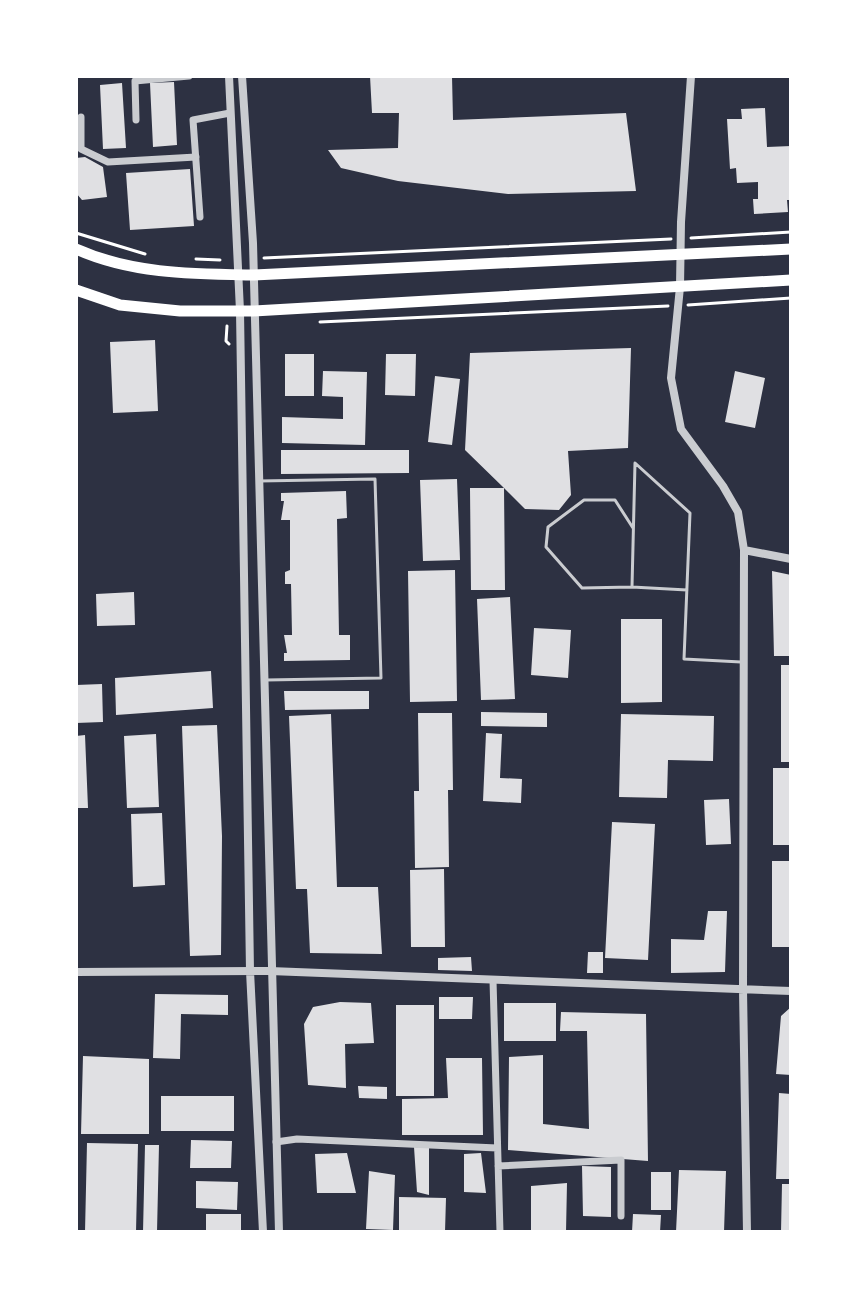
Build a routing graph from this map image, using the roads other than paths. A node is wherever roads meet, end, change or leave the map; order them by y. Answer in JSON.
{"nodes":[{"id":1,"x":189,"y":76,"type":"edge"},
{"id":2,"x":229,"y":76,"type":"edge"},
{"id":3,"x":242,"y":76,"type":"edge"},
{"id":4,"x":691,"y":76,"type":"edge"},
{"id":5,"x":230,"y":113,"type":"junction"},
{"id":6,"x":81,"y":117,"type":"dead end"},
{"id":7,"x":136,"y":120,"type":"dead end"},
{"id":8,"x":196,"y":157,"type":"junction"},
{"id":9,"x":200,"y":217,"type":"dead end"},
{"id":10,"x":76,"y":249,"type":"edge"},
{"id":11,"x":791,"y":249,"type":"edge"},
{"id":12,"x":680,"y":253,"type":"junction"},
{"id":13,"x":239,"y":274,"type":"junction"},
{"id":14,"x":253,"y":275,"type":"junction"},
{"id":15,"x":791,"y":280,"type":"edge"},
{"id":16,"x":680,"y":287,"type":"junction"},
{"id":17,"x":76,"y":290,"type":"edge"},
{"id":18,"x":240,"y":311,"type":"junction"},
{"id":19,"x":253,"y":311,"type":"junction"},
{"id":20,"x":258,"y":481,"type":"junction"},
{"id":21,"x":634,"y":530,"type":"junction"},
{"id":22,"x":744,"y":550,"type":"junction"},
{"id":23,"x":791,"y":559,"type":"edge"},
{"id":24,"x":632,"y":587,"type":"junction"},
{"id":25,"x":687,"y":590,"type":"junction"},
{"id":26,"x":744,"y":662,"type":"junction"},
{"id":27,"x":262,"y":680,"type":"junction"},
{"id":28,"x":250,"y":971,"type":"junction"},
{"id":29,"x":270,"y":971,"type":"junction"},
{"id":30,"x":76,"y":972,"type":"edge"},
{"id":31,"x":493,"y":980,"type":"junction"},
{"id":32,"x":743,"y":990,"type":"junction"},
{"id":33,"x":791,"y":991,"type":"edge"},
{"id":34,"x":276,"y":1142,"type":"junction"},
{"id":35,"x":497,"y":1148,"type":"junction"},
{"id":36,"x":498,"y":1166,"type":"junction"},
{"id":37,"x":621,"y":1216,"type":"dead end"},
{"id":38,"x":263,"y":1232,"type":"edge"},
{"id":39,"x":279,"y":1232,"type":"edge"},
{"id":40,"x":500,"y":1232,"type":"edge"},
{"id":41,"x":747,"y":1232,"type":"edge"}],
"edges":[{"from":1,"to":7,"type":"street"},
{"from":2,"to":5,"type":"street"},
{"from":3,"to":14,"type":"street"},
{"from":4,"to":12,"type":"street"},
{"from":5,"to":8,"type":"street"},
{"from":5,"to":13,"type":"street"},
{"from":6,"to":8,"type":"street"},
{"from":8,"to":9,"type":"street"},
{"from":10,"to":13,"type":"highway"},
{"from":11,"to":12,"type":"highway"},
{"from":12,"to":14,"type":"highway"},
{"from":12,"to":16,"type":"street"},
{"from":13,"to":14,"type":"highway"},
{"from":13,"to":18,"type":"street"},
{"from":14,"to":19,"type":"street"},
{"from":15,"to":16,"type":"highway"},
{"from":16,"to":19,"type":"highway"},
{"from":16,"to":22,"type":"street"},
{"from":17,"to":18,"type":"highway"},
{"from":18,"to":19,"type":"highway"},
{"from":18,"to":28,"type":"street"},
{"from":19,"to":20,"type":"street"},
{"from":20,"to":27,"type":"street"},
{"from":20,"to":27,"type":"lane"},
{"from":21,"to":24,"type":"lane"},
{"from":21,"to":24,"type":"lane"},
{"from":21,"to":25,"type":"lane"},
{"from":22,"to":23,"type":"street"},
{"from":22,"to":26,"type":"street"},
{"from":24,"to":25,"type":"lane"},
{"from":25,"to":26,"type":"lane"},
{"from":26,"to":32,"type":"street"},
{"from":27,"to":29,"type":"street"},
{"from":28,"to":29,"type":"street"},
{"from":28,"to":30,"type":"street"},
{"from":28,"to":38,"type":"street"},
{"from":29,"to":31,"type":"street"},
{"from":29,"to":34,"type":"street"},
{"from":31,"to":32,"type":"street"},
{"from":31,"to":35,"type":"street"},
{"from":32,"to":33,"type":"street"},
{"from":32,"to":41,"type":"street"},
{"from":34,"to":35,"type":"street"},
{"from":34,"to":39,"type":"street"},
{"from":35,"to":36,"type":"street"},
{"from":36,"to":37,"type":"street"},
{"from":36,"to":40,"type":"street"}]}
